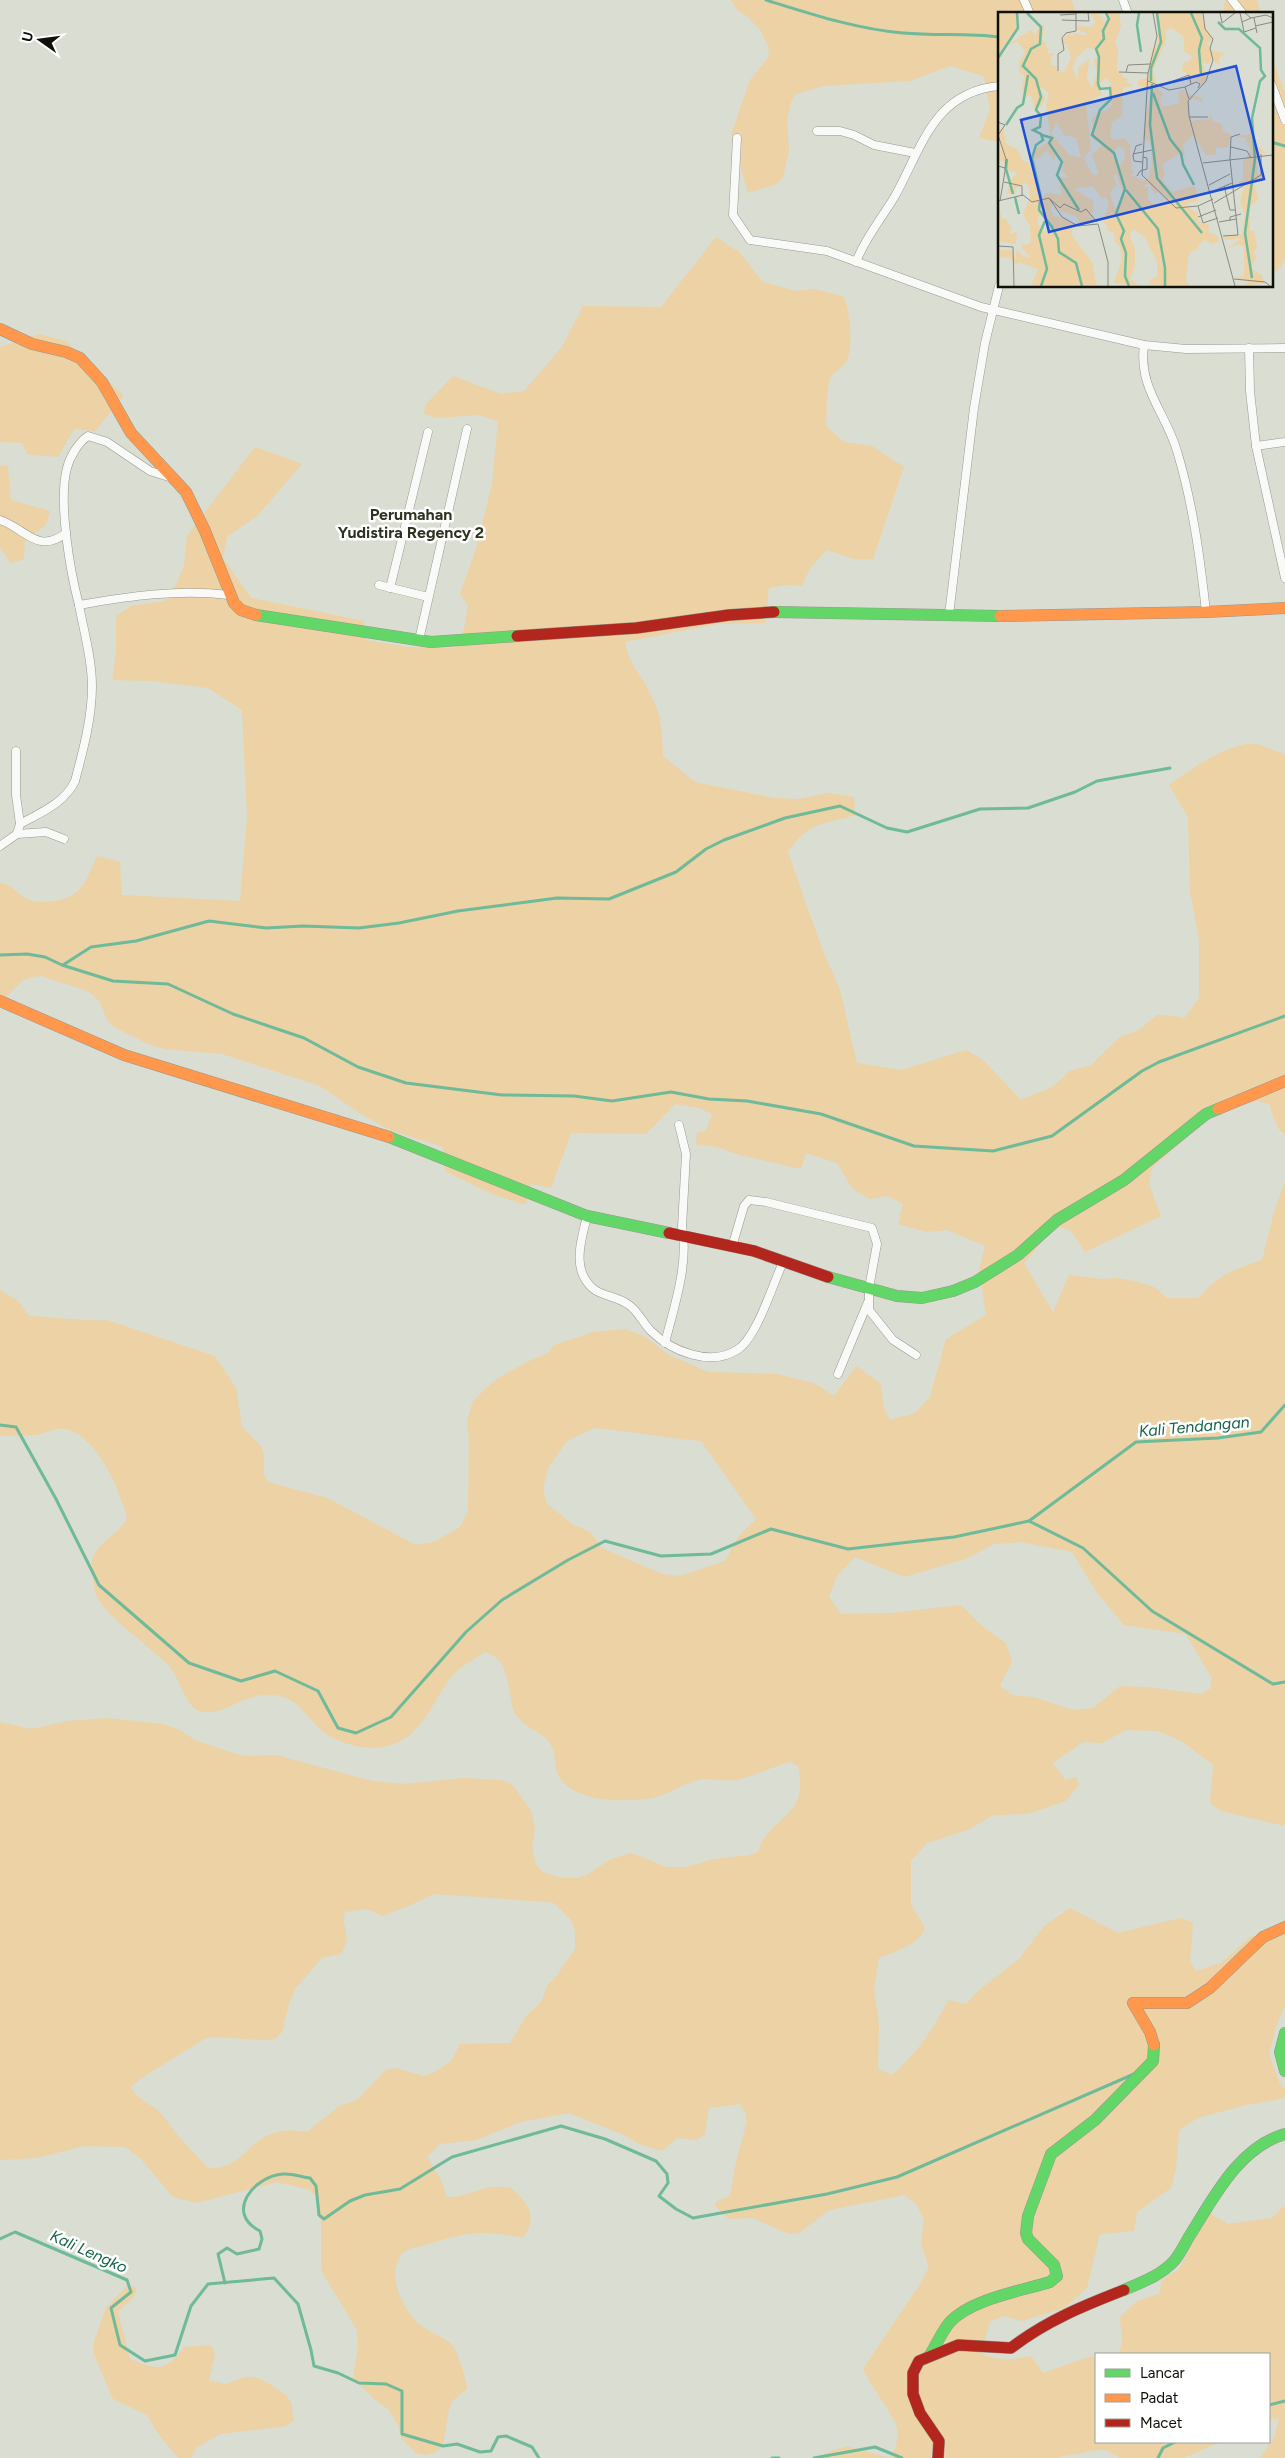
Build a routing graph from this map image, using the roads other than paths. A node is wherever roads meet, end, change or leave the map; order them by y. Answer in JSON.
{"nodes":[{"id":1,"x":1024,"y":0,"type":"edge"},
{"id":2,"x":1232,"y":0,"type":"edge"},
{"id":3,"x":1029,"y":12,"type":"edge"},
{"id":4,"x":1241,"y":12,"type":"edge"},
{"id":5,"x":998,"y":86,"type":"edge"},
{"id":6,"x":1272,"y":86,"type":"edge"},
{"id":7,"x":1285,"y":120,"type":"edge"},
{"id":8,"x":817,"y":131,"type":"dead end"},
{"id":9,"x":737,"y":138,"type":"dead end"},
{"id":10,"x":915,"y":154,"type":"junction"},
{"id":11,"x":856,"y":262,"type":"junction"},
{"id":12,"x":999,"y":288,"type":"edge"},
{"id":13,"x":994,"y":310,"type":"junction"},
{"id":14,"x":0,"y":329,"type":"edge"},
{"id":15,"x":1144,"y":345,"type":"junction"},
{"id":16,"x":1249,"y":348,"type":"junction"},
{"id":17,"x":1285,"y":348,"type":"edge"},
{"id":18,"x":467,"y":429,"type":"dead end"},
{"id":19,"x":428,"y":432,"type":"dead end"},
{"id":20,"x":1285,"y":442,"type":"edge"},
{"id":21,"x":1256,"y":446,"type":"junction"},
{"id":22,"x":175,"y":479,"type":"junction"},
{"id":23,"x":0,"y":520,"type":"edge"},
{"id":24,"x":66,"y":533,"type":"junction"},
{"id":25,"x":1285,"y":578,"type":"edge"},
{"id":26,"x":379,"y":585,"type":"dead end"},
{"id":27,"x":390,"y":588,"type":"junction"},
{"id":28,"x":229,"y":595,"type":"junction"},
{"id":29,"x":428,"y":597,"type":"junction"},
{"id":30,"x":79,"y":605,"type":"junction"},
{"id":31,"x":1285,"y":608,"type":"edge"},
{"id":32,"x":1206,"y":612,"type":"junction"},
{"id":33,"x":949,"y":615,"type":"junction"},
{"id":34,"x":419,"y":640,"type":"junction"},
{"id":35,"x":16,"y":751,"type":"dead end"},
{"id":36,"x":20,"y":824,"type":"junction"},
{"id":37,"x":17,"y":834,"type":"junction"},
{"id":38,"x":64,"y":838,"type":"dead end"},
{"id":39,"x":0,"y":846,"type":"edge"},
{"id":40,"x":0,"y":1001,"type":"edge"},
{"id":41,"x":1285,"y":1081,"type":"edge"},
{"id":42,"x":679,"y":1125,"type":"dead end"},
{"id":43,"x":587,"y":1216,"type":"junction"},
{"id":44,"x":684,"y":1238,"type":"junction"},
{"id":45,"x":732,"y":1247,"type":"junction"},
{"id":46,"x":784,"y":1260,"type":"junction"},
{"id":47,"x":869,"y":1294,"type":"junction"},
{"id":48,"x":665,"y":1343,"type":"junction"},
{"id":49,"x":916,"y":1355,"type":"dead end"},
{"id":50,"x":838,"y":1374,"type":"dead end"},
{"id":51,"x":1285,"y":1927,"type":"edge"},
{"id":52,"x":1285,"y":2033,"type":"edge"},
{"id":53,"x":1285,"y":2071,"type":"edge"},
{"id":54,"x":1285,"y":2134,"type":"edge"},
{"id":55,"x":930,"y":2355,"type":"junction"},
{"id":56,"x":938,"y":2458,"type":"edge"}],
"edges":[{"from":1,"to":3,"type":"street"},
{"from":2,"to":4,"type":"street"},
{"from":5,"to":10,"type":"street"},
{"from":6,"to":7,"type":"street"},
{"from":8,"to":10,"type":"street"},
{"from":9,"to":11,"type":"street"},
{"from":10,"to":11,"type":"street"},
{"from":11,"to":13,"type":"street"},
{"from":12,"to":13,"type":"street"},
{"from":13,"to":15,"type":"street"},
{"from":13,"to":33,"type":"street"},
{"from":14,"to":22,"type":"street"},
{"from":15,"to":16,"type":"street"},
{"from":15,"to":32,"type":"street"},
{"from":16,"to":17,"type":"street"},
{"from":16,"to":21,"type":"street"},
{"from":18,"to":29,"type":"street"},
{"from":19,"to":27,"type":"street"},
{"from":20,"to":21,"type":"street"},
{"from":21,"to":25,"type":"street"},
{"from":22,"to":24,"type":"street"},
{"from":22,"to":28,"type":"street"},
{"from":23,"to":24,"type":"street"},
{"from":24,"to":30,"type":"street"},
{"from":26,"to":27,"type":"street"},
{"from":27,"to":29,"type":"street"},
{"from":28,"to":30,"type":"street"},
{"from":28,"to":34,"type":"street"},
{"from":29,"to":34,"type":"street"},
{"from":30,"to":36,"type":"street"},
{"from":31,"to":32,"type":"street"},
{"from":32,"to":33,"type":"street"},
{"from":33,"to":34,"type":"street"},
{"from":35,"to":36,"type":"street"},
{"from":36,"to":37,"type":"street"},
{"from":37,"to":38,"type":"street"},
{"from":37,"to":39,"type":"street"},
{"from":40,"to":43,"type":"street"},
{"from":41,"to":47,"type":"street"},
{"from":42,"to":44,"type":"street"},
{"from":43,"to":44,"type":"street"},
{"from":43,"to":48,"type":"street"},
{"from":44,"to":45,"type":"street"},
{"from":44,"to":48,"type":"street"},
{"from":45,"to":46,"type":"street"},
{"from":45,"to":47,"type":"street"},
{"from":46,"to":47,"type":"street"},
{"from":46,"to":48,"type":"street"},
{"from":47,"to":49,"type":"street"},
{"from":47,"to":50,"type":"street"},
{"from":51,"to":55,"type":"street"},
{"from":52,"to":53,"type":"street"},
{"from":54,"to":55,"type":"street"},
{"from":55,"to":56,"type":"street"}]}
